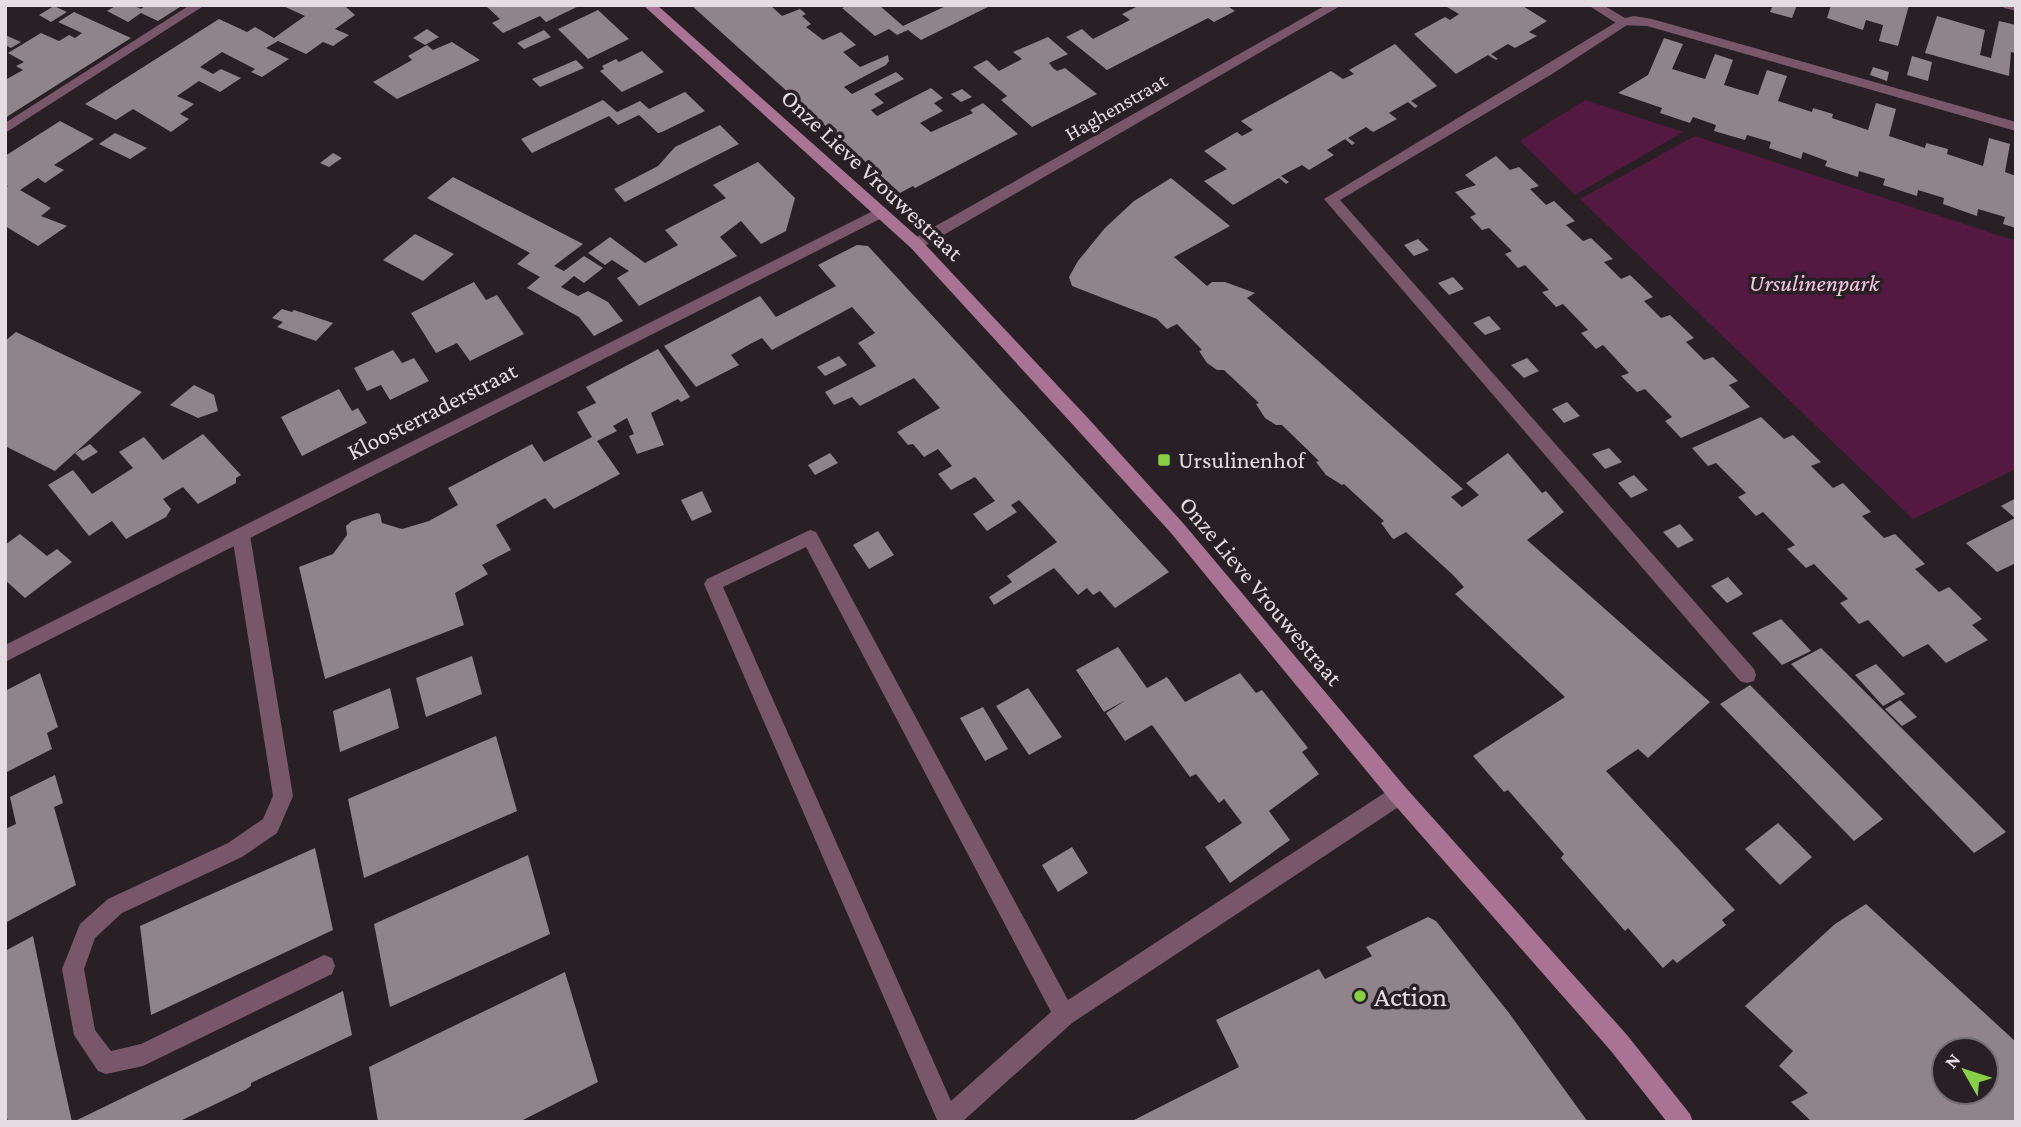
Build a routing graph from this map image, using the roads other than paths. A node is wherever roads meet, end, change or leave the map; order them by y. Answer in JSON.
{"nodes":[{"id":1,"x":200,"y":5,"type":"edge"},
{"id":2,"x":649,"y":5,"type":"edge"},
{"id":3,"x":1336,"y":5,"type":"edge"},
{"id":4,"x":1594,"y":5,"type":"edge"},
{"id":5,"x":2008,"y":5,"type":"edge"},
{"id":6,"x":2016,"y":8,"type":"edge"},
{"id":7,"x":1623,"y":22,"type":"junction"},
{"id":8,"x":2016,"y":127,"type":"edge"},
{"id":9,"x":5,"y":129,"type":"edge"},
{"id":10,"x":881,"y":212,"type":"junction"},
{"id":11,"x":916,"y":244,"type":"junction"},
{"id":12,"x":241,"y":536,"type":"junction"},
{"id":13,"x":5,"y":654,"type":"edge"},
{"id":14,"x":1747,"y":675,"type":"dead end"},
{"id":15,"x":1399,"y":795,"type":"junction"},
{"id":16,"x":324,"y":966,"type":"dead end"},
{"id":17,"x":1064,"y":1015,"type":"junction"},
{"id":18,"x":1682,"y":1122,"type":"edge"}],
"edges":[{"from":1,"to":9,"type":"street"},
{"from":2,"to":10,"type":"street","name":"Onze Lieve Vrouwestraat"},
{"from":3,"to":11,"type":"street","name":"Haghenstraat"},
{"from":4,"to":7,"type":"street"},
{"from":5,"to":6,"type":"street"},
{"from":7,"to":8,"type":"street"},
{"from":7,"to":14,"type":"street"},
{"from":10,"to":11,"type":"street","name":"Onze Lieve Vrouwestraat"},
{"from":10,"to":12,"type":"street","name":"Kloosterraderstraat"},
{"from":11,"to":15,"type":"street","name":"Onze Lieve Vrouwestraat"},
{"from":12,"to":13,"type":"street","name":"Kloosterraderstraat"},
{"from":12,"to":16,"type":"street"},
{"from":15,"to":17,"type":"street"},
{"from":15,"to":18,"type":"street","name":"Onze Lieve Vrouwestraat"},
{"from":17,"to":17,"type":"street"}]}
